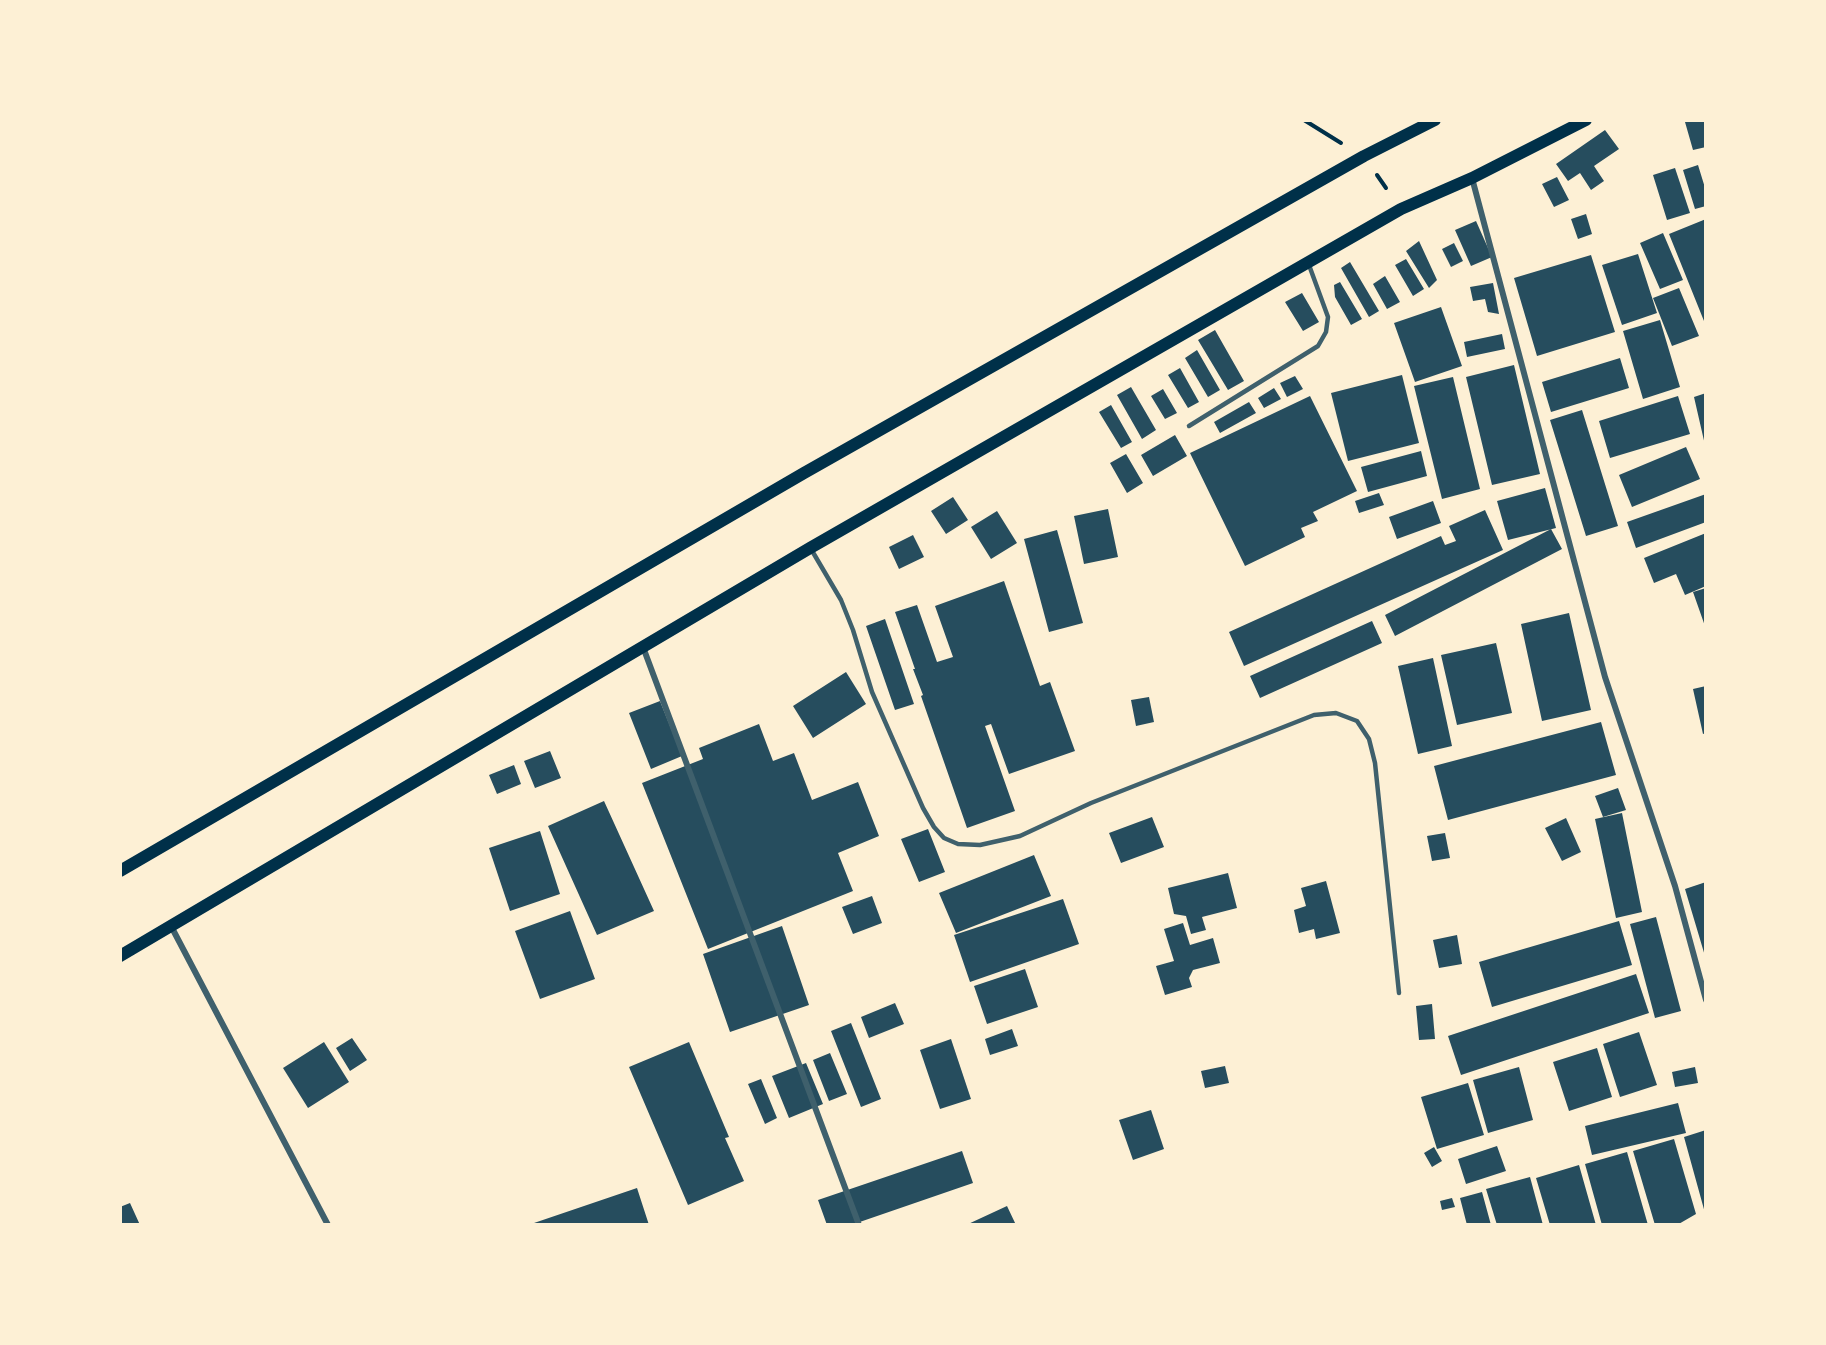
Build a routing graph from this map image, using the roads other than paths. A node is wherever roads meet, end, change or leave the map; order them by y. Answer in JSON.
{"nodes":[{"id":1,"x":1434,"y":120,"type":"edge"},
{"id":2,"x":1586,"y":120,"type":"edge"},
{"id":3,"x":1472,"y":178,"type":"junction"},
{"id":4,"x":1308,"y":262,"type":"junction"},
{"id":5,"x":1189,"y":426,"type":"dead end"},
{"id":6,"x":810,"y":548,"type":"junction"},
{"id":7,"x":643,"y":646,"type":"junction"},
{"id":8,"x":120,"y":871,"type":"edge"},
{"id":9,"x":171,"y":926,"type":"junction"},
{"id":10,"x":120,"y":956,"type":"edge"},
{"id":11,"x":1399,"y":993,"type":"dead end"},
{"id":12,"x":1706,"y":1000,"type":"edge"},
{"id":13,"x":328,"y":1225,"type":"edge"},
{"id":14,"x":859,"y":1225,"type":"edge"}],
"edges":[{"from":1,"to":8,"type":"main road"},
{"from":2,"to":3,"type":"main road"},
{"from":3,"to":4,"type":"main road"},
{"from":3,"to":12,"type":"street"},
{"from":4,"to":5,"type":"lane"},
{"from":4,"to":6,"type":"main road"},
{"from":6,"to":7,"type":"main road"},
{"from":6,"to":11,"type":"lane"},
{"from":7,"to":9,"type":"main road"},
{"from":7,"to":14,"type":"street"},
{"from":9,"to":10,"type":"main road"},
{"from":9,"to":13,"type":"street"}]}
